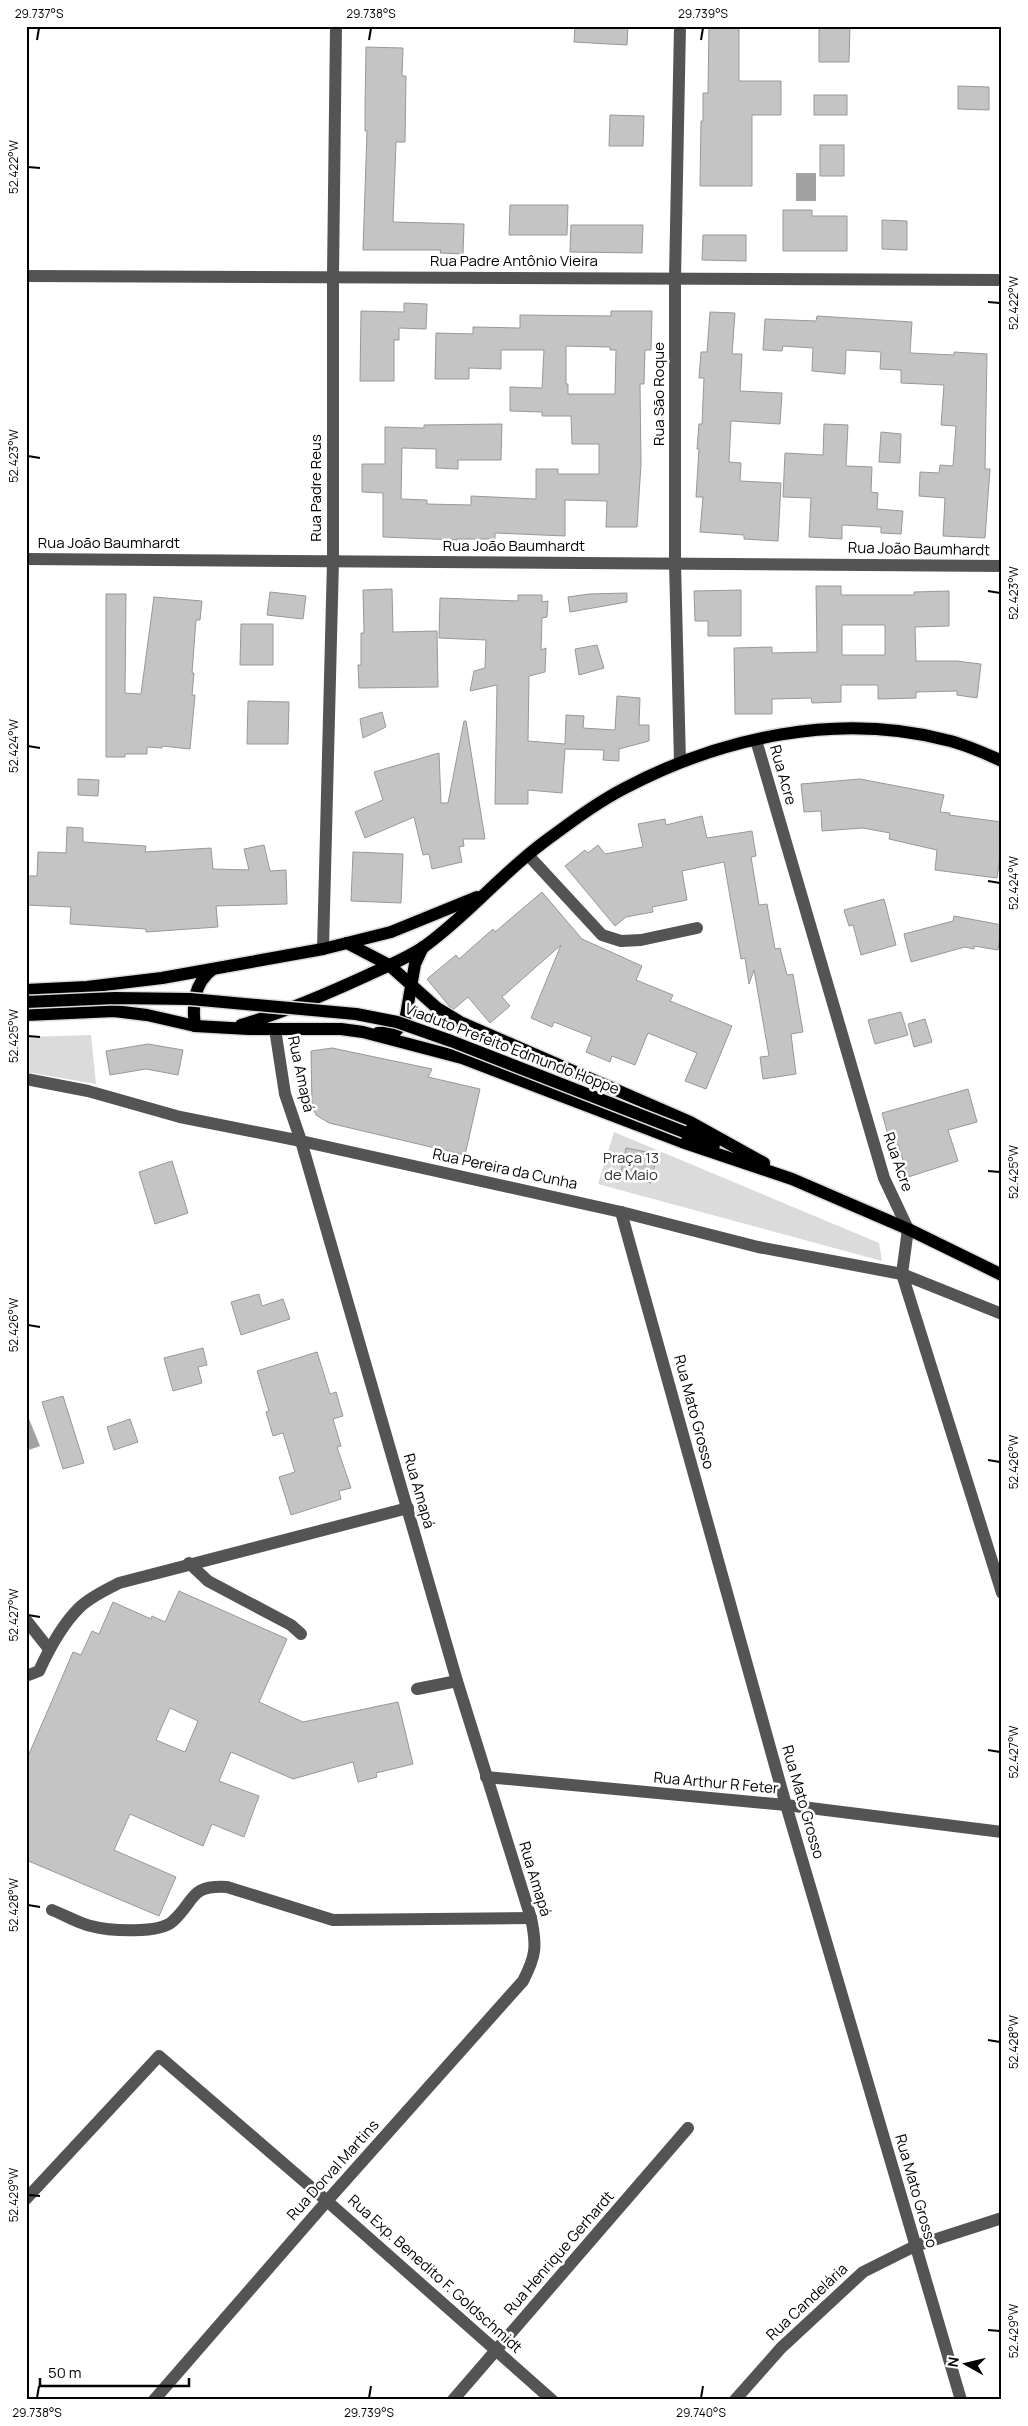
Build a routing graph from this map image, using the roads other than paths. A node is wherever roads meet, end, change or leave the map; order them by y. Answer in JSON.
{"nodes":[{"id":1,"x":336,"y":26,"type":"edge"},
{"id":2,"x":680,"y":26,"type":"edge"},
{"id":3,"x":26,"y":276,"type":"edge"},
{"id":4,"x":333,"y":276,"type":"junction"},
{"id":5,"x":675,"y":278,"type":"junction"},
{"id":6,"x":1002,"y":280,"type":"edge"},
{"id":7,"x":26,"y":559,"type":"edge"},
{"id":8,"x":333,"y":561,"type":"junction"},
{"id":9,"x":675,"y":563,"type":"junction"},
{"id":10,"x":1002,"y":566,"type":"edge"},
{"id":11,"x":756,"y":740,"type":"junction"},
{"id":12,"x":1002,"y":761,"type":"edge"},
{"id":13,"x":680,"y":762,"type":"junction"},
{"id":14,"x":528,"y":855,"type":"junction"},
{"id":15,"x":484,"y":894,"type":"junction"},
{"id":16,"x":697,"y":928,"type":"dead end"},
{"id":17,"x":347,"y":943,"type":"junction"},
{"id":18,"x":423,"y":947,"type":"junction"},
{"id":19,"x":323,"y":949,"type":"junction"},
{"id":20,"x":389,"y":965,"type":"junction"},
{"id":21,"x":213,"y":969,"type":"junction"},
{"id":22,"x":410,"y":986,"type":"junction"},
{"id":23,"x":26,"y":990,"type":"edge"},
{"id":24,"x":26,"y":1002,"type":"edge"},
{"id":25,"x":26,"y":1015,"type":"edge"},
{"id":26,"x":195,"y":1026,"type":"junction"},
{"id":27,"x":232,"y":1028,"type":"junction"},
{"id":28,"x":275,"y":1029,"type":"junction"},
{"id":29,"x":364,"y":1032,"type":"junction"},
{"id":30,"x":26,"y":1080,"type":"edge"},
{"id":31,"x":301,"y":1141,"type":"junction"},
{"id":32,"x":792,"y":1179,"type":"junction"},
{"id":33,"x":622,"y":1212,"type":"junction"},
{"id":34,"x":908,"y":1229,"type":"junction"},
{"id":35,"x":902,"y":1274,"type":"junction"},
{"id":36,"x":1002,"y":1275,"type":"edge"},
{"id":37,"x":1002,"y":1314,"type":"edge"},
{"id":38,"x":408,"y":1508,"type":"junction"},
{"id":39,"x":189,"y":1563,"type":"junction"},
{"id":40,"x":1002,"y":1593,"type":"edge"},
{"id":41,"x":26,"y":1620,"type":"edge"},
{"id":42,"x":301,"y":1634,"type":"dead end"},
{"id":43,"x":49,"y":1649,"type":"junction"},
{"id":44,"x":26,"y":1676,"type":"edge"},
{"id":45,"x":457,"y":1681,"type":"junction"},
{"id":46,"x":417,"y":1689,"type":"dead end"},
{"id":47,"x":486,"y":1778,"type":"junction"},
{"id":48,"x":786,"y":1806,"type":"junction"},
{"id":49,"x":1002,"y":1832,"type":"edge"},
{"id":50,"x":52,"y":1910,"type":"dead end"},
{"id":51,"x":530,"y":1918,"type":"junction"},
{"id":52,"x":534,"y":1960,"type":"joint"},
{"id":53,"x":688,"y":2128,"type":"dead end"},
{"id":54,"x":26,"y":2199,"type":"edge"},
{"id":55,"x":327,"y":2200,"type":"junction"},
{"id":56,"x":1002,"y":2218,"type":"edge"},
{"id":57,"x":915,"y":2246,"type":"junction"},
{"id":58,"x":496,"y":2351,"type":"junction"},
{"id":59,"x":154,"y":2400,"type":"edge"},
{"id":60,"x":453,"y":2400,"type":"edge"},
{"id":61,"x":552,"y":2400,"type":"edge"},
{"id":62,"x":735,"y":2400,"type":"edge"},
{"id":63,"x":961,"y":2400,"type":"edge"}],
"edges":[{"from":1,"to":4,"type":"street","name":"Rua Padre Reus"},
{"from":2,"to":5,"type":"street","name":"Rua São Roque"},
{"from":3,"to":4,"type":"street","name":"Rua Padre Antônio Vieira"},
{"from":4,"to":5,"type":"street","name":"Rua Padre Antônio Vieira"},
{"from":4,"to":8,"type":"street","name":"Rua Padre Reus"},
{"from":5,"to":6,"type":"street","name":"Rua Padre Antônio Vieira"},
{"from":5,"to":9,"type":"street","name":"Rua São Roque"},
{"from":7,"to":8,"type":"street","name":"Rua João Baumhardt"},
{"from":8,"to":9,"type":"street","name":"Rua João Baumhardt"},
{"from":8,"to":19,"type":"street","name":"Rua Padre Reus"},
{"from":9,"to":10,"type":"street","name":"Rua João Baumhardt"},
{"from":9,"to":13,"type":"street","name":"Rua São Roque"},
{"from":11,"to":12,"type":"main road"},
{"from":11,"to":13,"type":"main road"},
{"from":11,"to":34,"type":"street","name":"Rua Acre"},
{"from":13,"to":14,"type":"main road"},
{"from":14,"to":15,"type":"main road"},
{"from":14,"to":16,"type":"street"},
{"from":15,"to":17,"type":"main road"},
{"from":15,"to":18,"type":"main road"},
{"from":17,"to":19,"type":"main road"},
{"from":17,"to":20,"type":"main road"},
{"from":18,"to":20,"type":"main road"},
{"from":18,"to":22,"type":"main road"},
{"from":19,"to":21,"type":"main road"},
{"from":20,"to":22,"type":"main road"},
{"from":20,"to":27,"type":"main road"},
{"from":21,"to":23,"type":"main road"},
{"from":21,"to":26,"type":"main road"},
{"from":22,"to":29,"type":"main road"},
{"from":22,"to":32,"type":"main road"},
{"from":24,"to":32,"type":"main road","name":"Viaduto Prefeito Edmundo Hoppe","bridge":true},
{"from":25,"to":26,"type":"main road"},
{"from":26,"to":27,"type":"main road"},
{"from":27,"to":28,"type":"main road"},
{"from":28,"to":29,"type":"main road"},
{"from":28,"to":31,"type":"street","name":"Rua Amapá"},
{"from":29,"to":32,"type":"main road"},
{"from":30,"to":31,"type":"street","name":"Rua Pereira da Cunha"},
{"from":31,"to":33,"type":"street","name":"Rua Pereira da Cunha"},
{"from":31,"to":38,"type":"street","name":"Rua Amapá"},
{"from":32,"to":34,"type":"main road"},
{"from":33,"to":35,"type":"street","name":"Rua Pereira da Cunha"},
{"from":33,"to":48,"type":"street","name":"Rua Mato Grosso"},
{"from":34,"to":35,"type":"street"},
{"from":34,"to":36,"type":"main road"},
{"from":35,"to":37,"type":"street","name":"Rua Pereira da Cunha"},
{"from":35,"to":40,"type":"street"},
{"from":38,"to":39,"type":"street"},
{"from":38,"to":45,"type":"street","name":"Rua Amapá"},
{"from":39,"to":42,"type":"street"},
{"from":39,"to":43,"type":"street"},
{"from":41,"to":43,"type":"street"},
{"from":43,"to":44,"type":"street"},
{"from":45,"to":46,"type":"street"},
{"from":45,"to":47,"type":"street","name":"Rua Amapá"},
{"from":47,"to":48,"type":"street","name":"Rua Arthur R Feter"},
{"from":47,"to":51,"type":"street","name":"Rua Amapá"},
{"from":48,"to":49,"type":"street","name":"Rua Arthur R Feter"},
{"from":48,"to":57,"type":"street","name":"Rua Mato Grosso"},
{"from":50,"to":51,"type":"street"},
{"from":51,"to":52,"type":"street","name":"Rua Amapá"},
{"from":52,"to":55,"type":"street","name":"Rua Dorval Martins"},
{"from":53,"to":58,"type":"street","name":"Rua Henrique Gerhardt"},
{"from":54,"to":55,"type":"street","name":"Rua Exp. Benedito F. Goldschmidt"},
{"from":55,"to":58,"type":"street","name":"Rua Exp. Benedito F. Goldschmidt"},
{"from":55,"to":59,"type":"street","name":"Rua Dorval Martins"},
{"from":56,"to":57,"type":"street","name":"Rua Candelária"},
{"from":57,"to":62,"type":"street","name":"Rua Candelária"},
{"from":57,"to":63,"type":"street","name":"Rua Mato Grosso"},
{"from":58,"to":60,"type":"street","name":"Rua Henrique Gerhardt"},
{"from":58,"to":61,"type":"street","name":"Rua Exp. Benedito F. Goldschmidt"}]}
